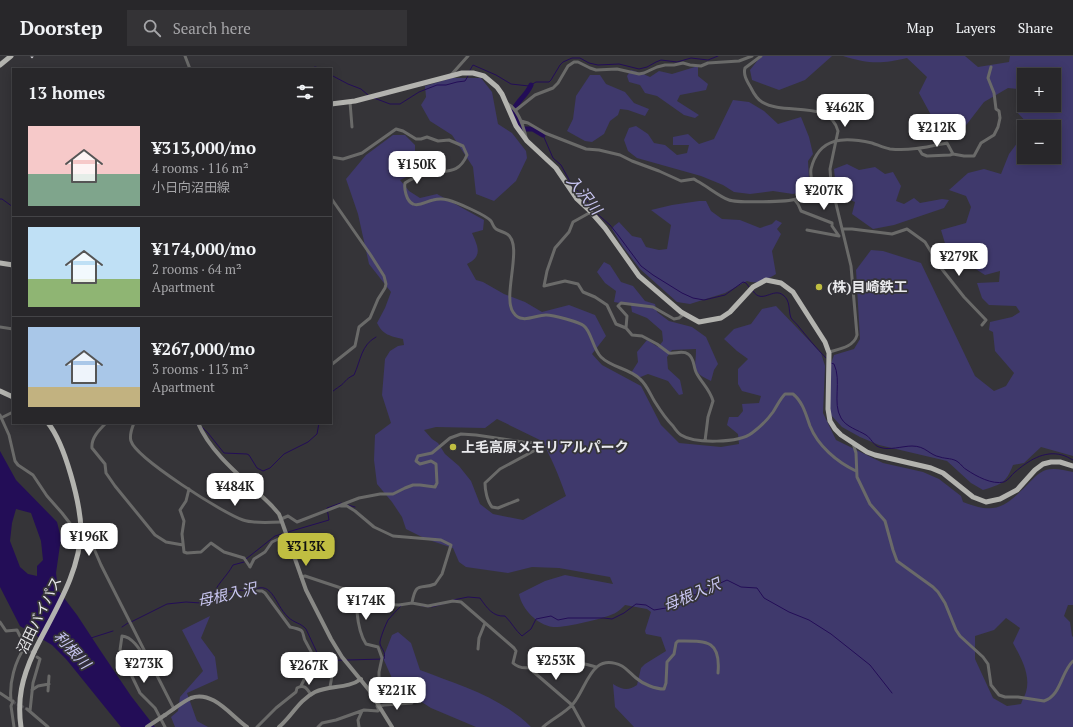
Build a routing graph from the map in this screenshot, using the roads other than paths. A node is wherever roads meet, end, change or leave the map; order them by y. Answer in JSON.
{"nodes":[{"id":1,"x":11,"y":56,"type":"edge"},
{"id":2,"x":185,"y":56,"type":"edge"},
{"id":3,"x":468,"y":56,"type":"edge"},
{"id":4,"x":752,"y":56,"type":"edge"},
{"id":5,"x":761,"y":56,"type":"edge"},
{"id":6,"x":0,"y":65,"type":"edge"},
{"id":7,"x":991,"y":67,"type":"dead end"},
{"id":8,"x":190,"y":68,"type":"edge"},
{"id":9,"x":450,"y":76,"type":"junction"},
{"id":10,"x":350,"y":102,"type":"junction"},
{"id":11,"x":506,"y":102,"type":"junction"},
{"id":12,"x":332,"y":104,"type":"edge"},
{"id":13,"x":514,"y":109,"type":"junction"},
{"id":14,"x":522,"y":122,"type":"junction"},
{"id":15,"x":352,"y":127,"type":"dead end"},
{"id":16,"x":527,"y":141,"type":"junction"},
{"id":17,"x":836,"y":141,"type":"junction"},
{"id":18,"x":919,"y":149,"type":"junction"},
{"id":19,"x":953,"y":154,"type":"junction"},
{"id":20,"x":332,"y":156,"type":"edge"},
{"id":21,"x":332,"y":199,"type":"edge"},
{"id":22,"x":795,"y":200,"type":"junction"},
{"id":23,"x":591,"y":212,"type":"junction"},
{"id":24,"x":842,"y":229,"type":"junction"},
{"id":25,"x":807,"y":230,"type":"dead end"},
{"id":26,"x":839,"y":236,"type":"junction"},
{"id":27,"x":844,"y":237,"type":"junction"},
{"id":28,"x":0,"y":263,"type":"edge"},
{"id":29,"x":12,"y":265,"type":"edge"},
{"id":30,"x":684,"y":314,"type":"junction"},
{"id":31,"x":982,"y":325,"type":"dead end"},
{"id":32,"x":0,"y":327,"type":"edge"},
{"id":33,"x":626,"y":328,"type":"junction"},
{"id":34,"x":12,"y":329,"type":"edge"},
{"id":35,"x":829,"y":352,"type":"junction"},
{"id":36,"x":332,"y":364,"type":"edge"},
{"id":37,"x":0,"y":391,"type":"edge"},
{"id":38,"x":12,"y":397,"type":"edge"},
{"id":39,"x":12,"y":412,"type":"edge"},
{"id":40,"x":1,"y":416,"type":"edge"},
{"id":41,"x":49,"y":424,"type":"edge"},
{"id":42,"x":105,"y":424,"type":"edge"},
{"id":43,"x":134,"y":424,"type":"edge"},
{"id":44,"x":198,"y":424,"type":"edge"},
{"id":45,"x":705,"y":441,"type":"junction"},
{"id":46,"x":853,"y":443,"type":"junction"},
{"id":47,"x":1073,"y":466,"type":"edge"},
{"id":48,"x":856,"y":471,"type":"junction"},
{"id":49,"x":189,"y":489,"type":"junction"},
{"id":50,"x":518,"y":500,"type":"dead end"},
{"id":51,"x":340,"y":506,"type":"junction"},
{"id":52,"x":282,"y":521,"type":"junction"},
{"id":53,"x":287,"y":535,"type":"junction"},
{"id":54,"x":183,"y":545,"type":"junction"},
{"id":55,"x":301,"y":577,"type":"junction"},
{"id":56,"x":257,"y":591,"type":"dead end"},
{"id":57,"x":412,"y":603,"type":"junction"},
{"id":58,"x":356,"y":605,"type":"junction"},
{"id":59,"x":0,"y":622,"type":"edge"},
{"id":60,"x":485,"y":623,"type":"junction"},
{"id":61,"x":478,"y":649,"type":"dead end"},
{"id":62,"x":35,"y":654,"type":"junction"},
{"id":63,"x":1073,"y":661,"type":"edge"},
{"id":64,"x":310,"y":668,"type":"junction"},
{"id":65,"x":529,"y":668,"type":"junction"},
{"id":66,"x":596,"y":668,"type":"junction"},
{"id":67,"x":718,"y":673,"type":"dead end"},
{"id":68,"x":156,"y":674,"type":"junction"},
{"id":69,"x":49,"y":676,"type":"dead end"},
{"id":70,"x":361,"y":679,"type":"junction"},
{"id":71,"x":49,"y":684,"type":"junction"},
{"id":72,"x":301,"y":686,"type":"junction"},
{"id":73,"x":330,"y":687,"type":"junction"},
{"id":74,"x":380,"y":689,"type":"junction"},
{"id":75,"x":32,"y":690,"type":"junction"},
{"id":76,"x":400,"y":690,"type":"dead end"},
{"id":77,"x":48,"y":691,"type":"dead end"},
{"id":78,"x":0,"y":693,"type":"edge"},
{"id":79,"x":311,"y":694,"type":"junction"},
{"id":80,"x":12,"y":701,"type":"junction"},
{"id":81,"x":412,"y":703,"type":"dead end"},
{"id":82,"x":378,"y":704,"type":"junction"},
{"id":83,"x":572,"y":705,"type":"junction"},
{"id":84,"x":174,"y":709,"type":"junction"},
{"id":85,"x":362,"y":711,"type":"junction"},
{"id":86,"x":14,"y":727,"type":"edge"},
{"id":87,"x":21,"y":727,"type":"edge"},
{"id":88,"x":48,"y":727,"type":"edge"},
{"id":89,"x":147,"y":727,"type":"edge"},
{"id":90,"x":165,"y":727,"type":"edge"},
{"id":91,"x":247,"y":727,"type":"edge"},
{"id":92,"x":257,"y":727,"type":"edge"},
{"id":93,"x":279,"y":727,"type":"edge"},
{"id":94,"x":318,"y":727,"type":"edge"},
{"id":95,"x":359,"y":727,"type":"edge"},
{"id":96,"x":392,"y":727,"type":"edge"},
{"id":97,"x":543,"y":727,"type":"edge"},
{"id":98,"x":584,"y":727,"type":"edge"}],
"edges":[{"from":1,"to":6,"type":"highway"},
{"from":2,"to":8,"type":"street"},
{"from":3,"to":9,"type":"street"},
{"from":4,"to":13,"type":"street"},
{"from":5,"to":17,"type":"street"},
{"from":7,"to":19,"type":"street"},
{"from":9,"to":10,"type":"highway"},
{"from":9,"to":11,"type":"highway"},
{"from":10,"to":12,"type":"highway"},
{"from":10,"to":15,"type":"street"},
{"from":11,"to":13,"type":"street"},
{"from":11,"to":16,"type":"highway"},
{"from":13,"to":14,"type":"street"},
{"from":14,"to":16,"type":"street"},
{"from":14,"to":22,"type":"street"},
{"from":16,"to":23,"type":"highway"},
{"from":17,"to":18,"type":"street"},
{"from":17,"to":22,"type":"street"},
{"from":17,"to":24,"type":"street"},
{"from":18,"to":19,"type":"street"},
{"from":18,"to":19,"type":"street"},
{"from":20,"to":45,"type":"street"},
{"from":21,"to":36,"type":"street"},
{"from":22,"to":26,"type":"street"},
{"from":23,"to":30,"type":"highway"},
{"from":23,"to":33,"type":"street"},
{"from":24,"to":27,"type":"street"},
{"from":24,"to":31,"type":"street"},
{"from":25,"to":26,"type":"street"},
{"from":26,"to":27,"type":"street"},
{"from":27,"to":35,"type":"street"},
{"from":28,"to":29,"type":"highway"},
{"from":30,"to":33,"type":"street"},
{"from":30,"to":35,"type":"highway"},
{"from":32,"to":34,"type":"street"},
{"from":33,"to":45,"type":"street"},
{"from":35,"to":46,"type":"highway"},
{"from":37,"to":38,"type":"highway"},
{"from":39,"to":40,"type":"street"},
{"from":40,"to":68,"type":"street"},
{"from":41,"to":62,"type":"highway","name":"沼田バイパス","bridge":true},
{"from":42,"to":54,"type":"street"},
{"from":43,"to":49,"type":"street"},
{"from":44,"to":52,"type":"main road"},
{"from":45,"to":48,"type":"street"},
{"from":46,"to":47,"type":"highway"},
{"from":46,"to":48,"type":"street"},
{"from":48,"to":63,"type":"street"},
{"from":49,"to":52,"type":"street"},
{"from":49,"to":54,"type":"street"},
{"from":50,"to":51,"type":"street"},
{"from":51,"to":52,"type":"street"},
{"from":51,"to":57,"type":"street"},
{"from":52,"to":53,"type":"main road"},
{"from":53,"to":54,"type":"street"},
{"from":53,"to":55,"type":"main road"},
{"from":55,"to":58,"type":"street"},
{"from":55,"to":70,"type":"main road"},
{"from":56,"to":64,"type":"street"},
{"from":57,"to":58,"type":"street"},
{"from":57,"to":60,"type":"street"},
{"from":58,"to":74,"type":"street"},
{"from":59,"to":80,"type":"street"},
{"from":60,"to":61,"type":"street"},
{"from":60,"to":65,"type":"street"},
{"from":62,"to":75,"type":"street"},
{"from":62,"to":87,"type":"highway","name":"沼田バイパス"},
{"from":64,"to":72,"type":"street"},
{"from":64,"to":73,"type":"street"},
{"from":65,"to":66,"type":"street"},
{"from":65,"to":83,"type":"street"},
{"from":66,"to":67,"type":"street"},
{"from":66,"to":83,"type":"street"},
{"from":68,"to":84,"type":"street"},
{"from":68,"to":90,"type":"street"},
{"from":69,"to":71,"type":"street"},
{"from":70,"to":73,"type":"main road"},
{"from":70,"to":82,"type":"main road"},
{"from":71,"to":75,"type":"street"},
{"from":71,"to":77,"type":"street"},
{"from":72,"to":79,"type":"street"},
{"from":72,"to":92,"type":"street"},
{"from":73,"to":79,"type":"main road"},
{"from":74,"to":76,"type":"street"},
{"from":74,"to":82,"type":"street"},
{"from":75,"to":88,"type":"street"},
{"from":78,"to":80,"type":"street"},
{"from":79,"to":93,"type":"main road"},
{"from":80,"to":86,"type":"street"},
{"from":81,"to":82,"type":"street"},
{"from":82,"to":85,"type":"street"},
{"from":82,"to":96,"type":"main road"},
{"from":83,"to":97,"type":"street"},
{"from":83,"to":98,"type":"street"},
{"from":84,"to":89,"type":"main road","bridge":true},
{"from":84,"to":91,"type":"main road"},
{"from":85,"to":94,"type":"street"},
{"from":85,"to":95,"type":"street"}]}
